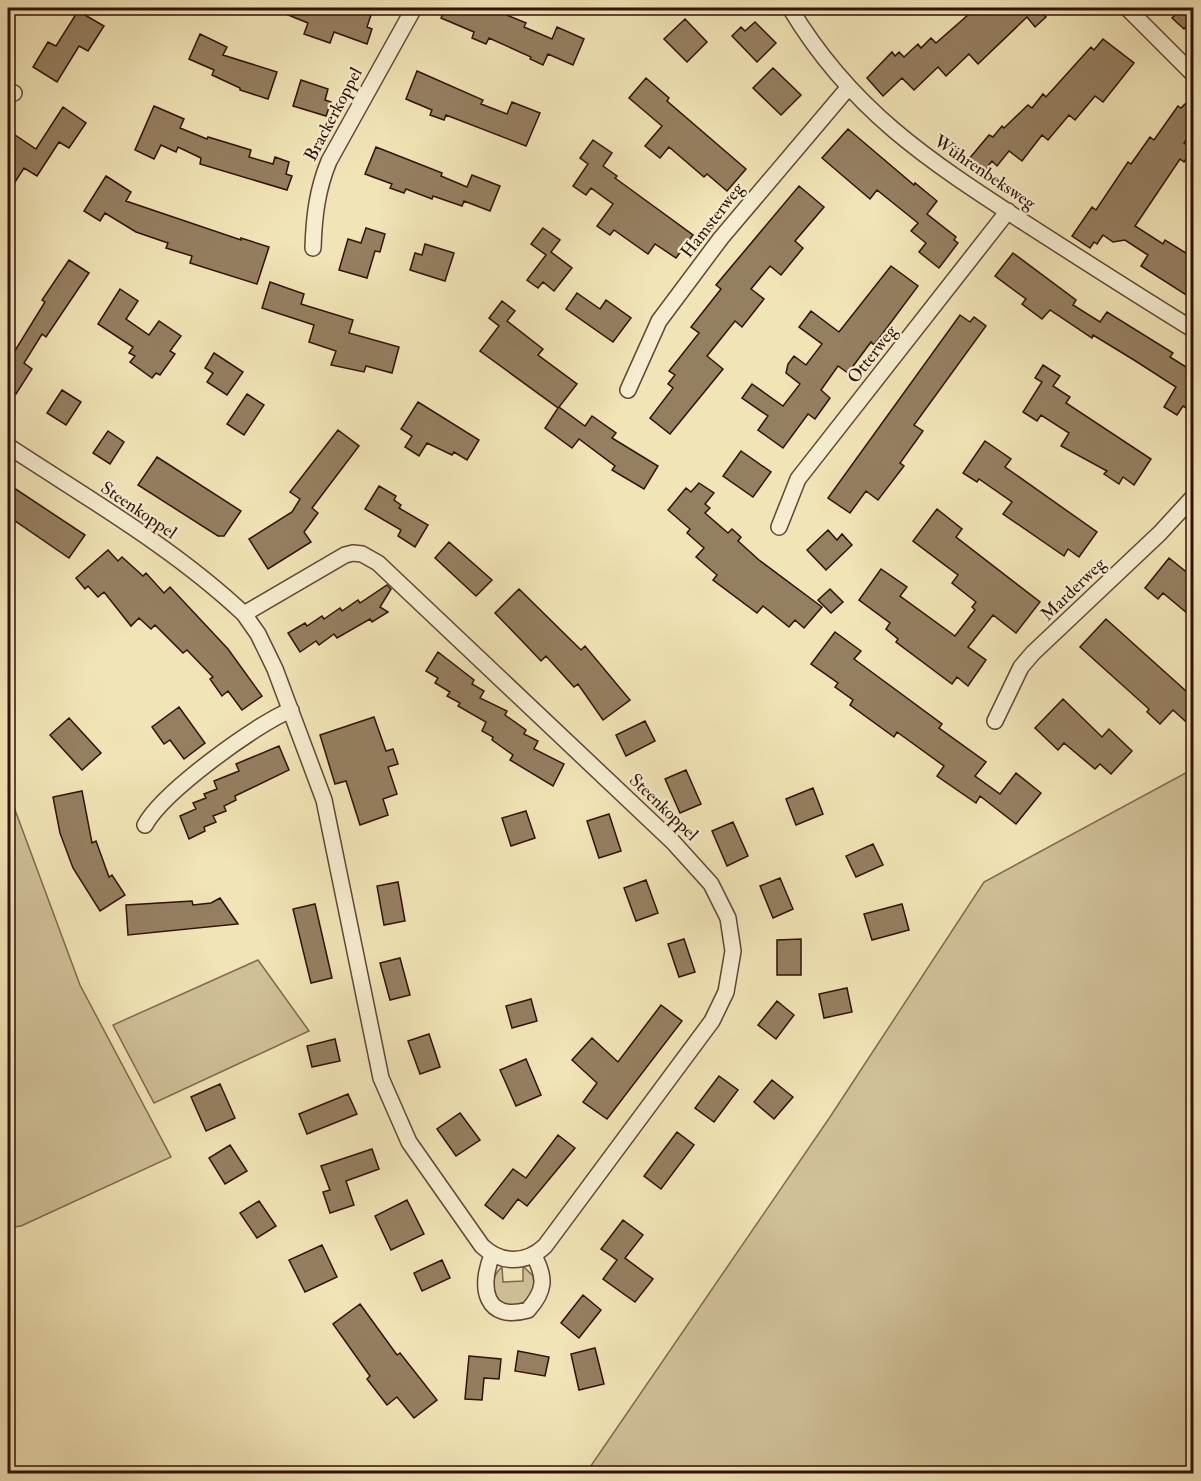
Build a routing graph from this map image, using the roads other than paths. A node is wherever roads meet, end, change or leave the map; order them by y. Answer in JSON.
{"nodes":[{"id":1,"x":414,"y":8,"type":"edge"},
{"id":2,"x":790,"y":8,"type":"edge"},
{"id":3,"x":1127,"y":8,"type":"edge"},
{"id":4,"x":1194,"y":75,"type":"edge"},
{"id":5,"x":848,"y":88,"type":"junction"},
{"id":6,"x":1008,"y":212,"type":"junction"},
{"id":7,"x":313,"y":248,"type":"dead end"},
{"id":8,"x":1194,"y":330,"type":"edge"},
{"id":9,"x":628,"y":390,"type":"dead end"},
{"id":10,"x":8,"y":446,"type":"edge"},
{"id":11,"x":1194,"y":496,"type":"edge"},
{"id":12,"x":779,"y":527,"type":"dead end"},
{"id":13,"x":244,"y":614,"type":"junction"},
{"id":14,"x":291,"y":710,"type":"junction"},
{"id":15,"x":995,"y":722,"type":"dead end"},
{"id":16,"x":145,"y":825,"type":"dead end"},
{"id":17,"x":492,"y":1255,"type":"junction"},
{"id":18,"x":534,"y":1256,"type":"junction"}],
"edges":[{"from":1,"to":7,"type":"street","name":"Brackerkoppel"},
{"from":2,"to":5,"type":"street","name":"Wührenbeksweg"},
{"from":3,"to":4,"type":"street"},
{"from":5,"to":6,"type":"street","name":"Wührenbeksweg"},
{"from":5,"to":9,"type":"street","name":"Hamsterweg"},
{"from":6,"to":8,"type":"street","name":"Wührenbeksweg"},
{"from":6,"to":12,"type":"street","name":"Otterweg"},
{"from":10,"to":13,"type":"street","name":"Steenkoppel"},
{"from":11,"to":15,"type":"street","name":"Marderweg"},
{"from":13,"to":14,"type":"street","name":"Steenkoppel"},
{"from":13,"to":18,"type":"street","name":"Steenkoppel"},
{"from":14,"to":16,"type":"street"},
{"from":14,"to":17,"type":"street","name":"Steenkoppel"},
{"from":17,"to":18,"type":"street"},
{"from":17,"to":18,"type":"street"}]}
